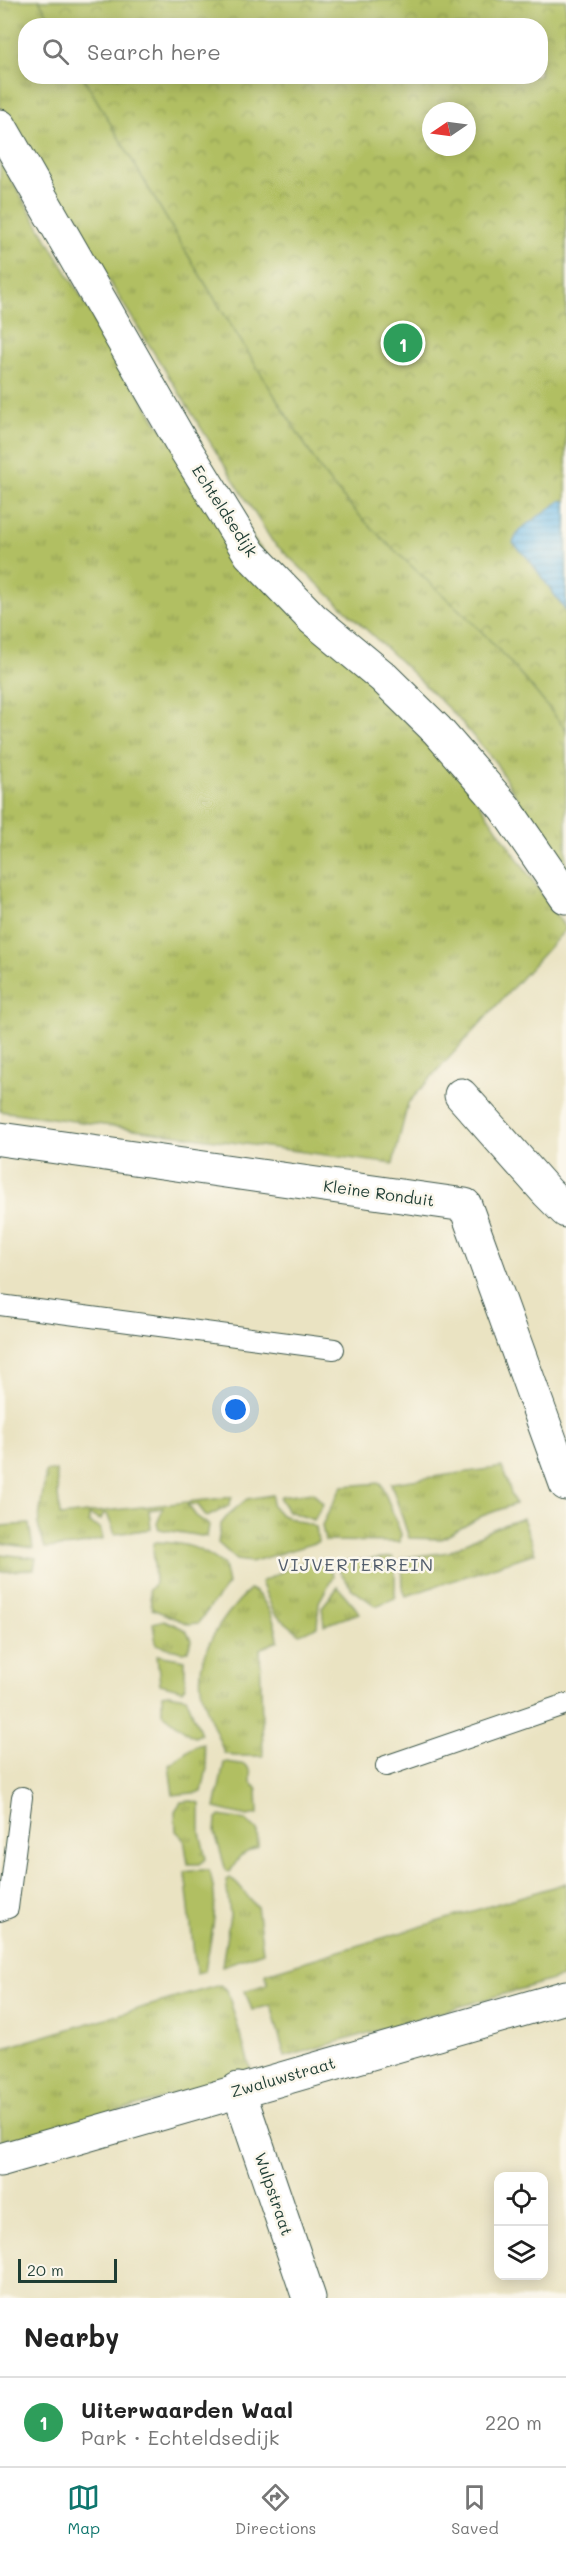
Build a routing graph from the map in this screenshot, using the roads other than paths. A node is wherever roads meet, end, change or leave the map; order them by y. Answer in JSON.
{"nodes":[{"id":1,"x":0,"y":126,"type":"edge"},
{"id":2,"x":566,"y":897,"type":"edge"},
{"id":3,"x":461,"y":1095,"type":"dead end"},
{"id":4,"x":0,"y":1139,"type":"edge"},
{"id":5,"x":566,"y":1210,"type":"edge"},
{"id":6,"x":0,"y":1305,"type":"edge"},
{"id":7,"x":334,"y":1349,"type":"dead end"},
{"id":8,"x":564,"y":1468,"type":"edge"},
{"id":9,"x":566,"y":1704,"type":"edge"},
{"id":10,"x":386,"y":1766,"type":"dead end"},
{"id":11,"x":22,"y":1797,"type":"dead end"},
{"id":12,"x":0,"y":1911,"type":"edge"},
{"id":13,"x":566,"y":1997,"type":"edge"},
{"id":14,"x":238,"y":2090,"type":"junction"},
{"id":15,"x":0,"y":2160,"type":"edge"},
{"id":16,"x":309,"y":2298,"type":"edge"}],
"edges":[{"from":1,"to":2,"type":"street","name":"Echteldsedijk"},
{"from":3,"to":5,"type":"street"},
{"from":4,"to":8,"type":"street","name":"Kleine Ronduit"},
{"from":6,"to":7,"type":"lane"},
{"from":9,"to":10,"type":"lane"},
{"from":11,"to":12,"type":"lane"},
{"from":13,"to":14,"type":"street","name":"Zwaluwstraat"},
{"from":14,"to":15,"type":"street","name":"Zwaluwstraat"},
{"from":14,"to":16,"type":"street","name":"Wulpstraat"}]}
